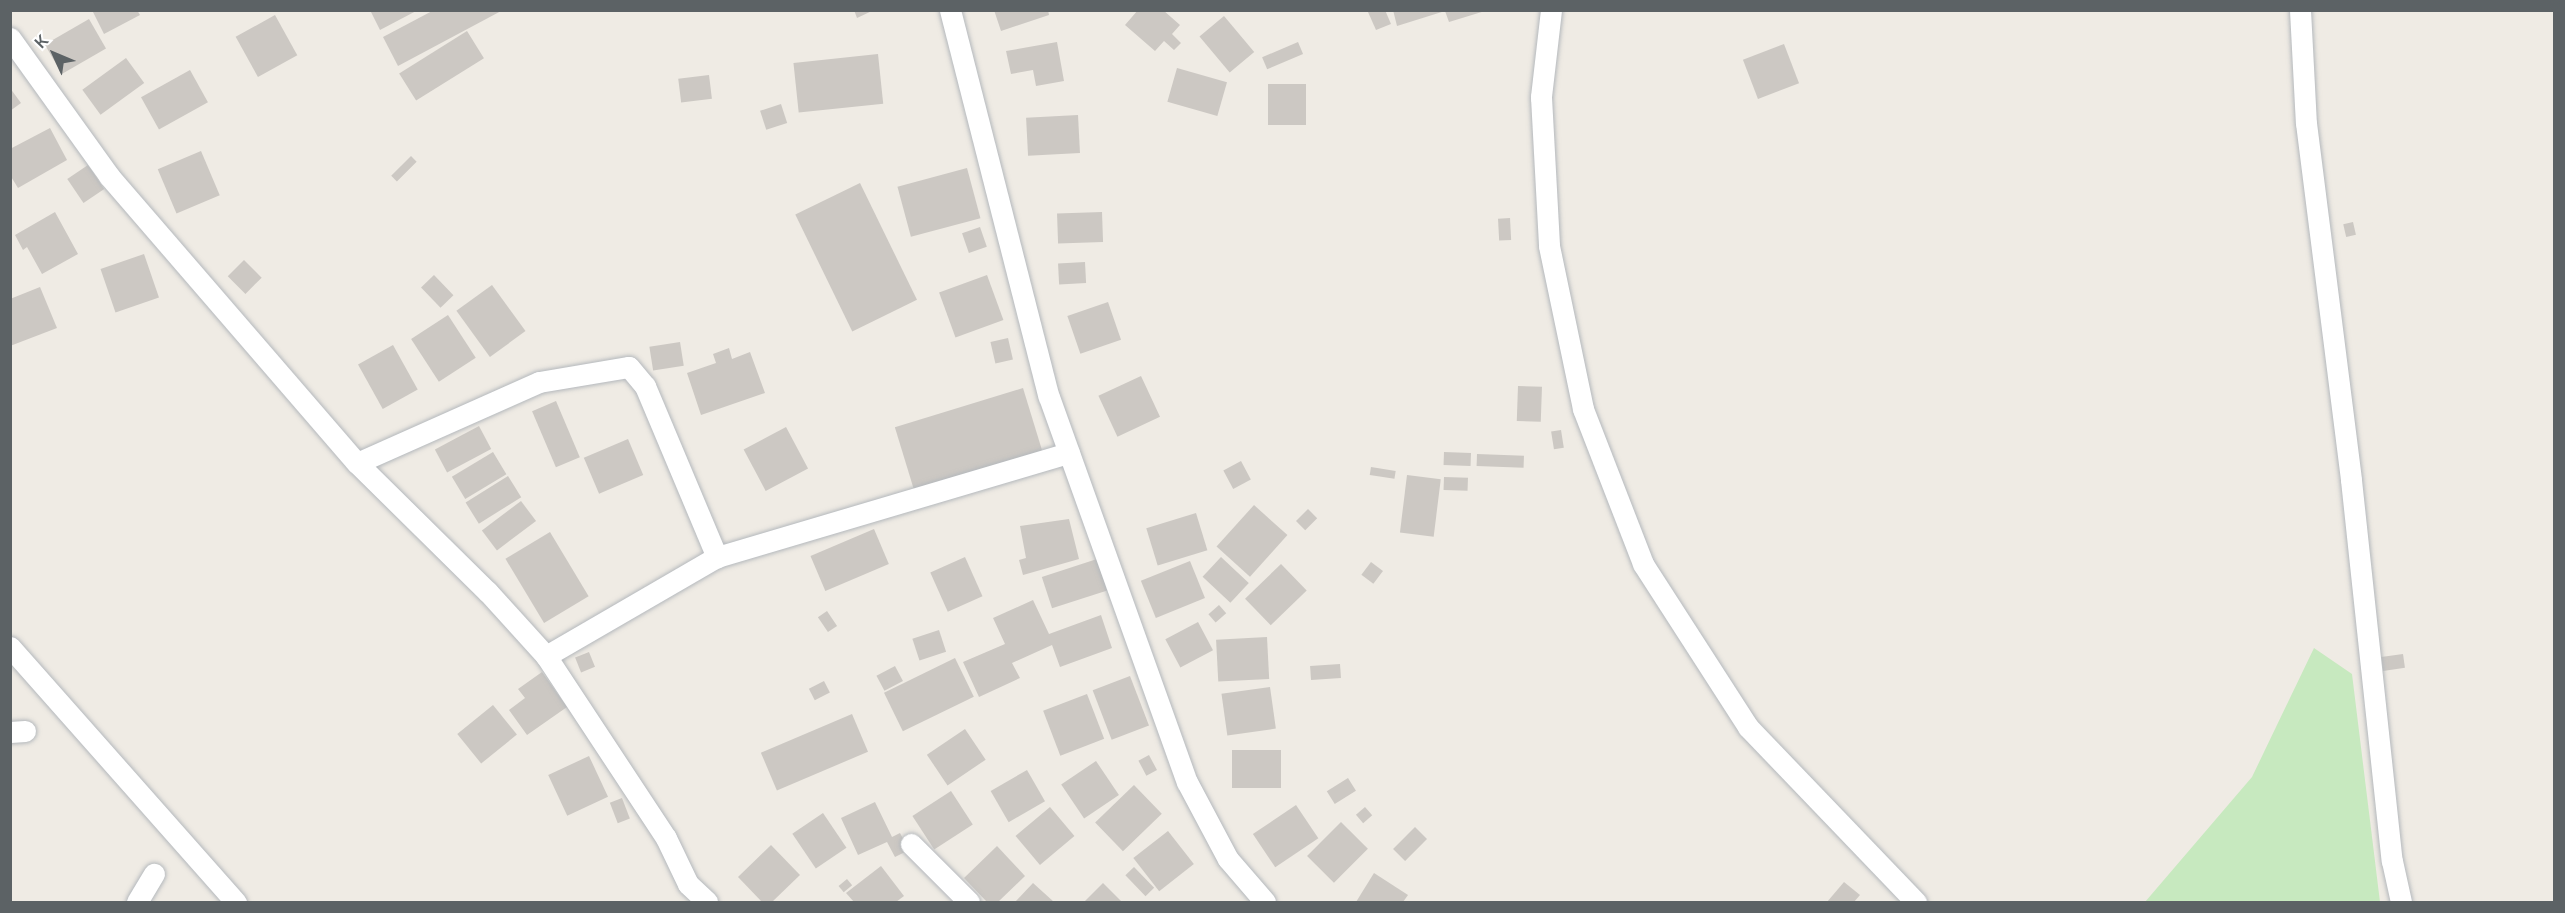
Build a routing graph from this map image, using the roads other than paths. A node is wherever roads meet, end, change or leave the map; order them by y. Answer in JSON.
{"nodes":[{"id":1,"x":950,"y":10,"type":"edge"},
{"id":2,"x":1551,"y":10,"type":"edge"},
{"id":3,"x":2300,"y":10,"type":"edge"},
{"id":4,"x":10,"y":38,"type":"edge"},
{"id":5,"x":1069,"y":453,"type":"junction"},
{"id":6,"x":357,"y":463,"type":"junction"},
{"id":7,"x":717,"y":557,"type":"junction"},
{"id":8,"x":10,"y":647,"type":"edge"},
{"id":9,"x":546,"y":656,"type":"junction"},
{"id":10,"x":911,"y":844,"type":"dead end"},
{"id":11,"x":154,"y":874,"type":"dead end"},
{"id":12,"x":137,"y":903,"type":"edge"},
{"id":13,"x":236,"y":903,"type":"edge"},
{"id":14,"x":707,"y":903,"type":"edge"},
{"id":15,"x":969,"y":903,"type":"edge"},
{"id":16,"x":1265,"y":903,"type":"edge"},
{"id":17,"x":1916,"y":903,"type":"edge"},
{"id":18,"x":2401,"y":903,"type":"edge"}],
"edges":[{"from":1,"to":5,"type":"street"},
{"from":2,"to":17,"type":"street"},
{"from":3,"to":18,"type":"street"},
{"from":4,"to":6,"type":"street"},
{"from":5,"to":7,"type":"street"},
{"from":5,"to":16,"type":"street"},
{"from":6,"to":7,"type":"street"},
{"from":6,"to":9,"type":"street"},
{"from":7,"to":9,"type":"street"},
{"from":8,"to":13,"type":"street"},
{"from":9,"to":14,"type":"street"},
{"from":10,"to":15,"type":"street"},
{"from":11,"to":12,"type":"street"}]}
